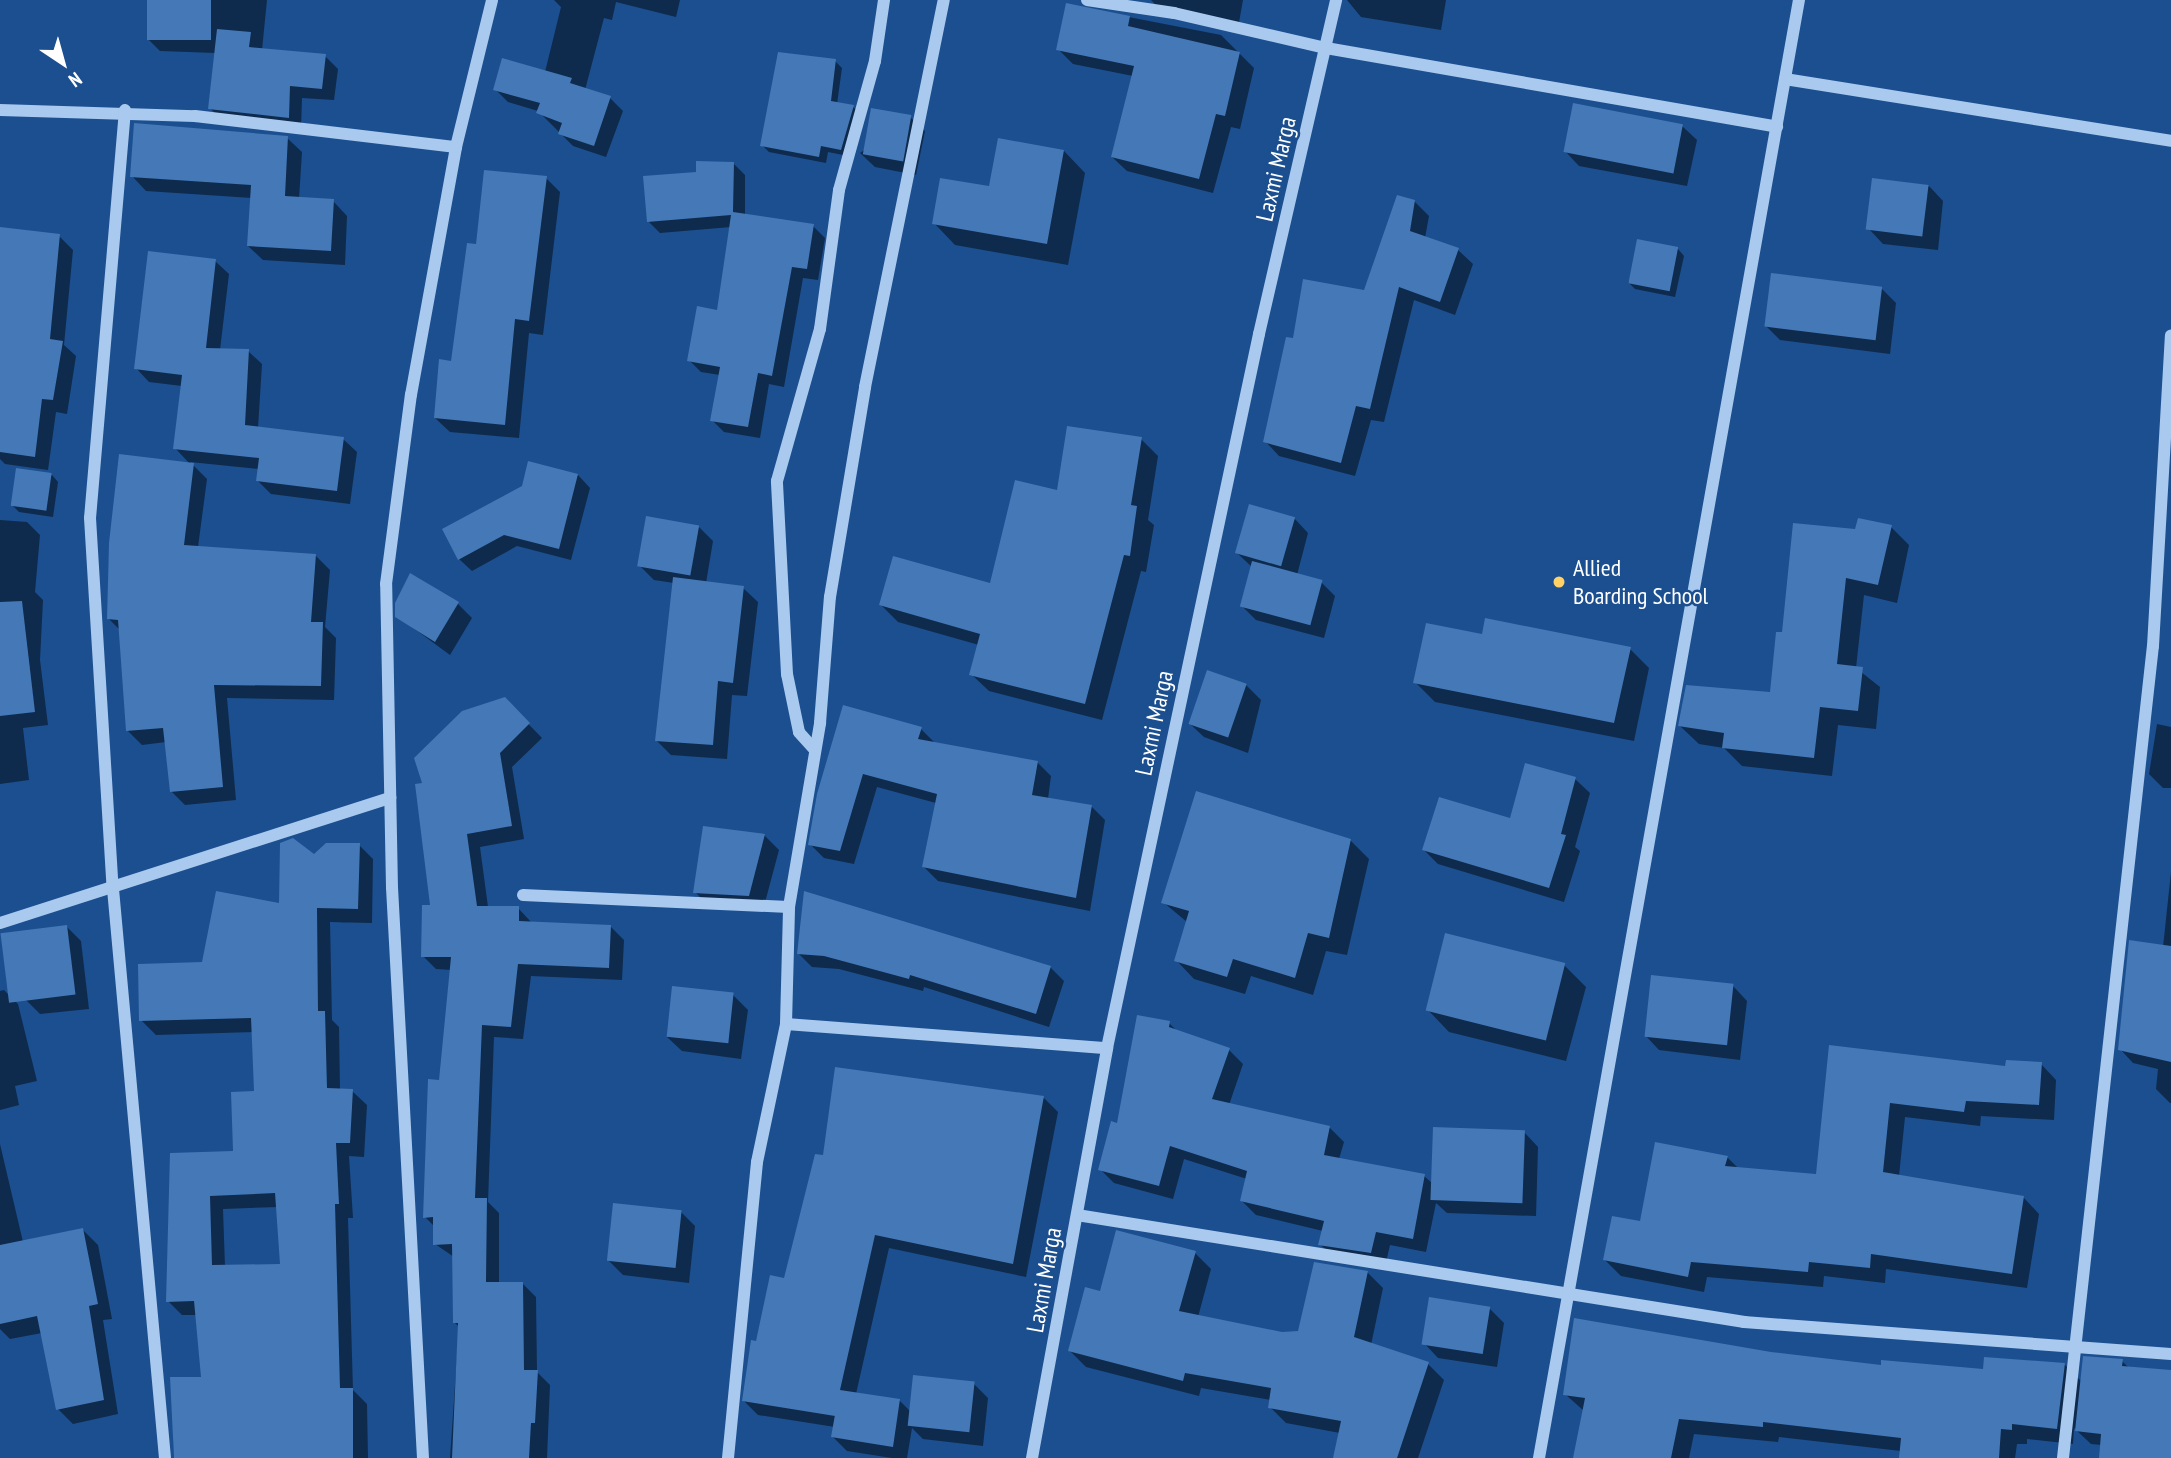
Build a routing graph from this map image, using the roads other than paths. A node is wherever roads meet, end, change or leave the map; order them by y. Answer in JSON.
{"nodes":[{"id":1,"x":492,"y":0,"type":"edge"},
{"id":2,"x":884,"y":0,"type":"edge"},
{"id":3,"x":944,"y":0,"type":"edge"},
{"id":4,"x":1087,"y":0,"type":"edge"},
{"id":5,"x":1336,"y":0,"type":"edge"},
{"id":6,"x":1800,"y":0,"type":"edge"},
{"id":7,"x":1326,"y":48,"type":"junction"},
{"id":8,"x":1785,"y":79,"type":"junction"},
{"id":9,"x":0,"y":110,"type":"edge"},
{"id":10,"x":125,"y":110,"type":"junction"},
{"id":11,"x":1777,"y":127,"type":"junction"},
{"id":12,"x":2171,"y":141,"type":"edge"},
{"id":13,"x":456,"y":147,"type":"junction"},
{"id":14,"x":2171,"y":336,"type":"edge"},
{"id":15,"x":815,"y":750,"type":"junction"},
{"id":16,"x":390,"y":798,"type":"junction"},
{"id":17,"x":113,"y":889,"type":"junction"},
{"id":18,"x":523,"y":895,"type":"dead end"},
{"id":19,"x":789,"y":907,"type":"junction"},
{"id":20,"x":0,"y":923,"type":"edge"},
{"id":21,"x":786,"y":1024,"type":"junction"},
{"id":22,"x":1107,"y":1048,"type":"junction"},
{"id":23,"x":1077,"y":1215,"type":"junction"},
{"id":24,"x":1571,"y":1295,"type":"junction"},
{"id":25,"x":2076,"y":1349,"type":"junction"},
{"id":26,"x":2171,"y":1354,"type":"edge"},
{"id":27,"x":165,"y":1458,"type":"edge"},
{"id":28,"x":424,"y":1458,"type":"edge"},
{"id":29,"x":728,"y":1458,"type":"edge"},
{"id":30,"x":1032,"y":1458,"type":"edge"},
{"id":31,"x":1539,"y":1458,"type":"edge"},
{"id":32,"x":2063,"y":1458,"type":"edge"}],
"edges":[{"from":1,"to":13,"type":"street"},
{"from":2,"to":15,"type":"street"},
{"from":3,"to":15,"type":"street"},
{"from":4,"to":7,"type":"street"},
{"from":5,"to":7,"type":"street","name":"Laxmi Marga"},
{"from":6,"to":8,"type":"street"},
{"from":7,"to":11,"type":"street"},
{"from":7,"to":22,"type":"street","name":"Laxmi Marga"},
{"from":8,"to":11,"type":"street"},
{"from":8,"to":12,"type":"street"},
{"from":9,"to":10,"type":"street"},
{"from":10,"to":13,"type":"street"},
{"from":10,"to":17,"type":"street"},
{"from":11,"to":24,"type":"street"},
{"from":13,"to":16,"type":"street"},
{"from":14,"to":25,"type":"street"},
{"from":15,"to":19,"type":"street"},
{"from":16,"to":17,"type":"street"},
{"from":16,"to":28,"type":"street"},
{"from":17,"to":20,"type":"street"},
{"from":17,"to":27,"type":"street"},
{"from":18,"to":19,"type":"street"},
{"from":19,"to":21,"type":"street"},
{"from":21,"to":22,"type":"street"},
{"from":21,"to":29,"type":"street"},
{"from":22,"to":23,"type":"street","name":"Laxmi Marga"},
{"from":23,"to":24,"type":"street"},
{"from":23,"to":30,"type":"street","name":"Laxmi Marga"},
{"from":24,"to":25,"type":"street"},
{"from":24,"to":31,"type":"street"},
{"from":25,"to":26,"type":"street"},
{"from":25,"to":32,"type":"street"}]}
